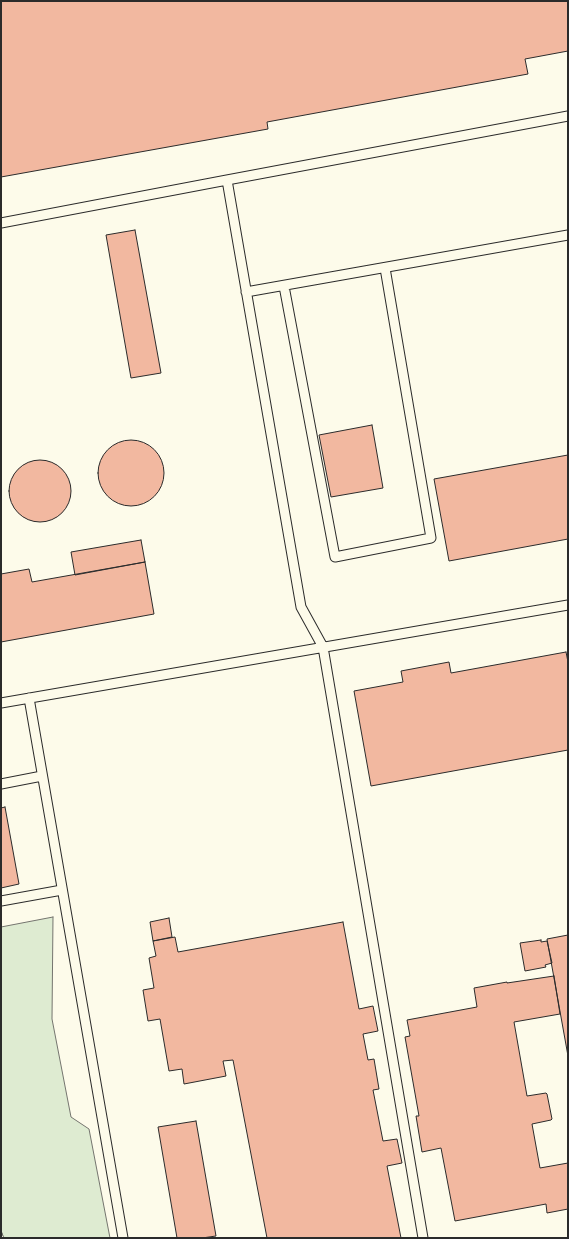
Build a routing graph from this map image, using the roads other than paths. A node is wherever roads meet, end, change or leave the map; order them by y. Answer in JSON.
{"nodes":[{"id":1,"x":568,"y":116,"type":"edge"},
{"id":2,"x":227,"y":180,"type":"junction"},
{"id":3,"x":1,"y":223,"type":"edge"},
{"id":4,"x":568,"y":235,"type":"edge"},
{"id":5,"x":385,"y":268,"type":"junction"},
{"id":6,"x":284,"y":286,"type":"junction"},
{"id":7,"x":246,"y":292,"type":"junction"},
{"id":8,"x":568,"y":605,"type":"edge"},
{"id":9,"x":323,"y":647,"type":"junction"},
{"id":10,"x":29,"y":698,"type":"junction"},
{"id":11,"x":1,"y":703,"type":"edge"},
{"id":12,"x":42,"y":776,"type":"junction"},
{"id":13,"x":1,"y":784,"type":"edge"},
{"id":14,"x":62,"y":890,"type":"junction"},
{"id":15,"x":1,"y":901,"type":"edge"},
{"id":16,"x":123,"y":1238,"type":"edge"},
{"id":17,"x":423,"y":1238,"type":"edge"}],
"edges":[{"from":1,"to":2,"type":"lane"},
{"from":2,"to":3,"type":"lane"},
{"from":2,"to":7,"type":"lane"},
{"from":4,"to":5,"type":"lane"},
{"from":5,"to":6,"type":"lane"},
{"from":5,"to":6,"type":"lane"},
{"from":6,"to":7,"type":"lane"},
{"from":7,"to":9,"type":"lane"},
{"from":8,"to":9,"type":"lane"},
{"from":9,"to":10,"type":"lane"},
{"from":9,"to":17,"type":"lane"},
{"from":10,"to":11,"type":"lane"},
{"from":10,"to":12,"type":"lane"},
{"from":12,"to":13,"type":"lane"},
{"from":12,"to":14,"type":"lane"},
{"from":14,"to":15,"type":"lane"},
{"from":14,"to":16,"type":"lane"}]}
